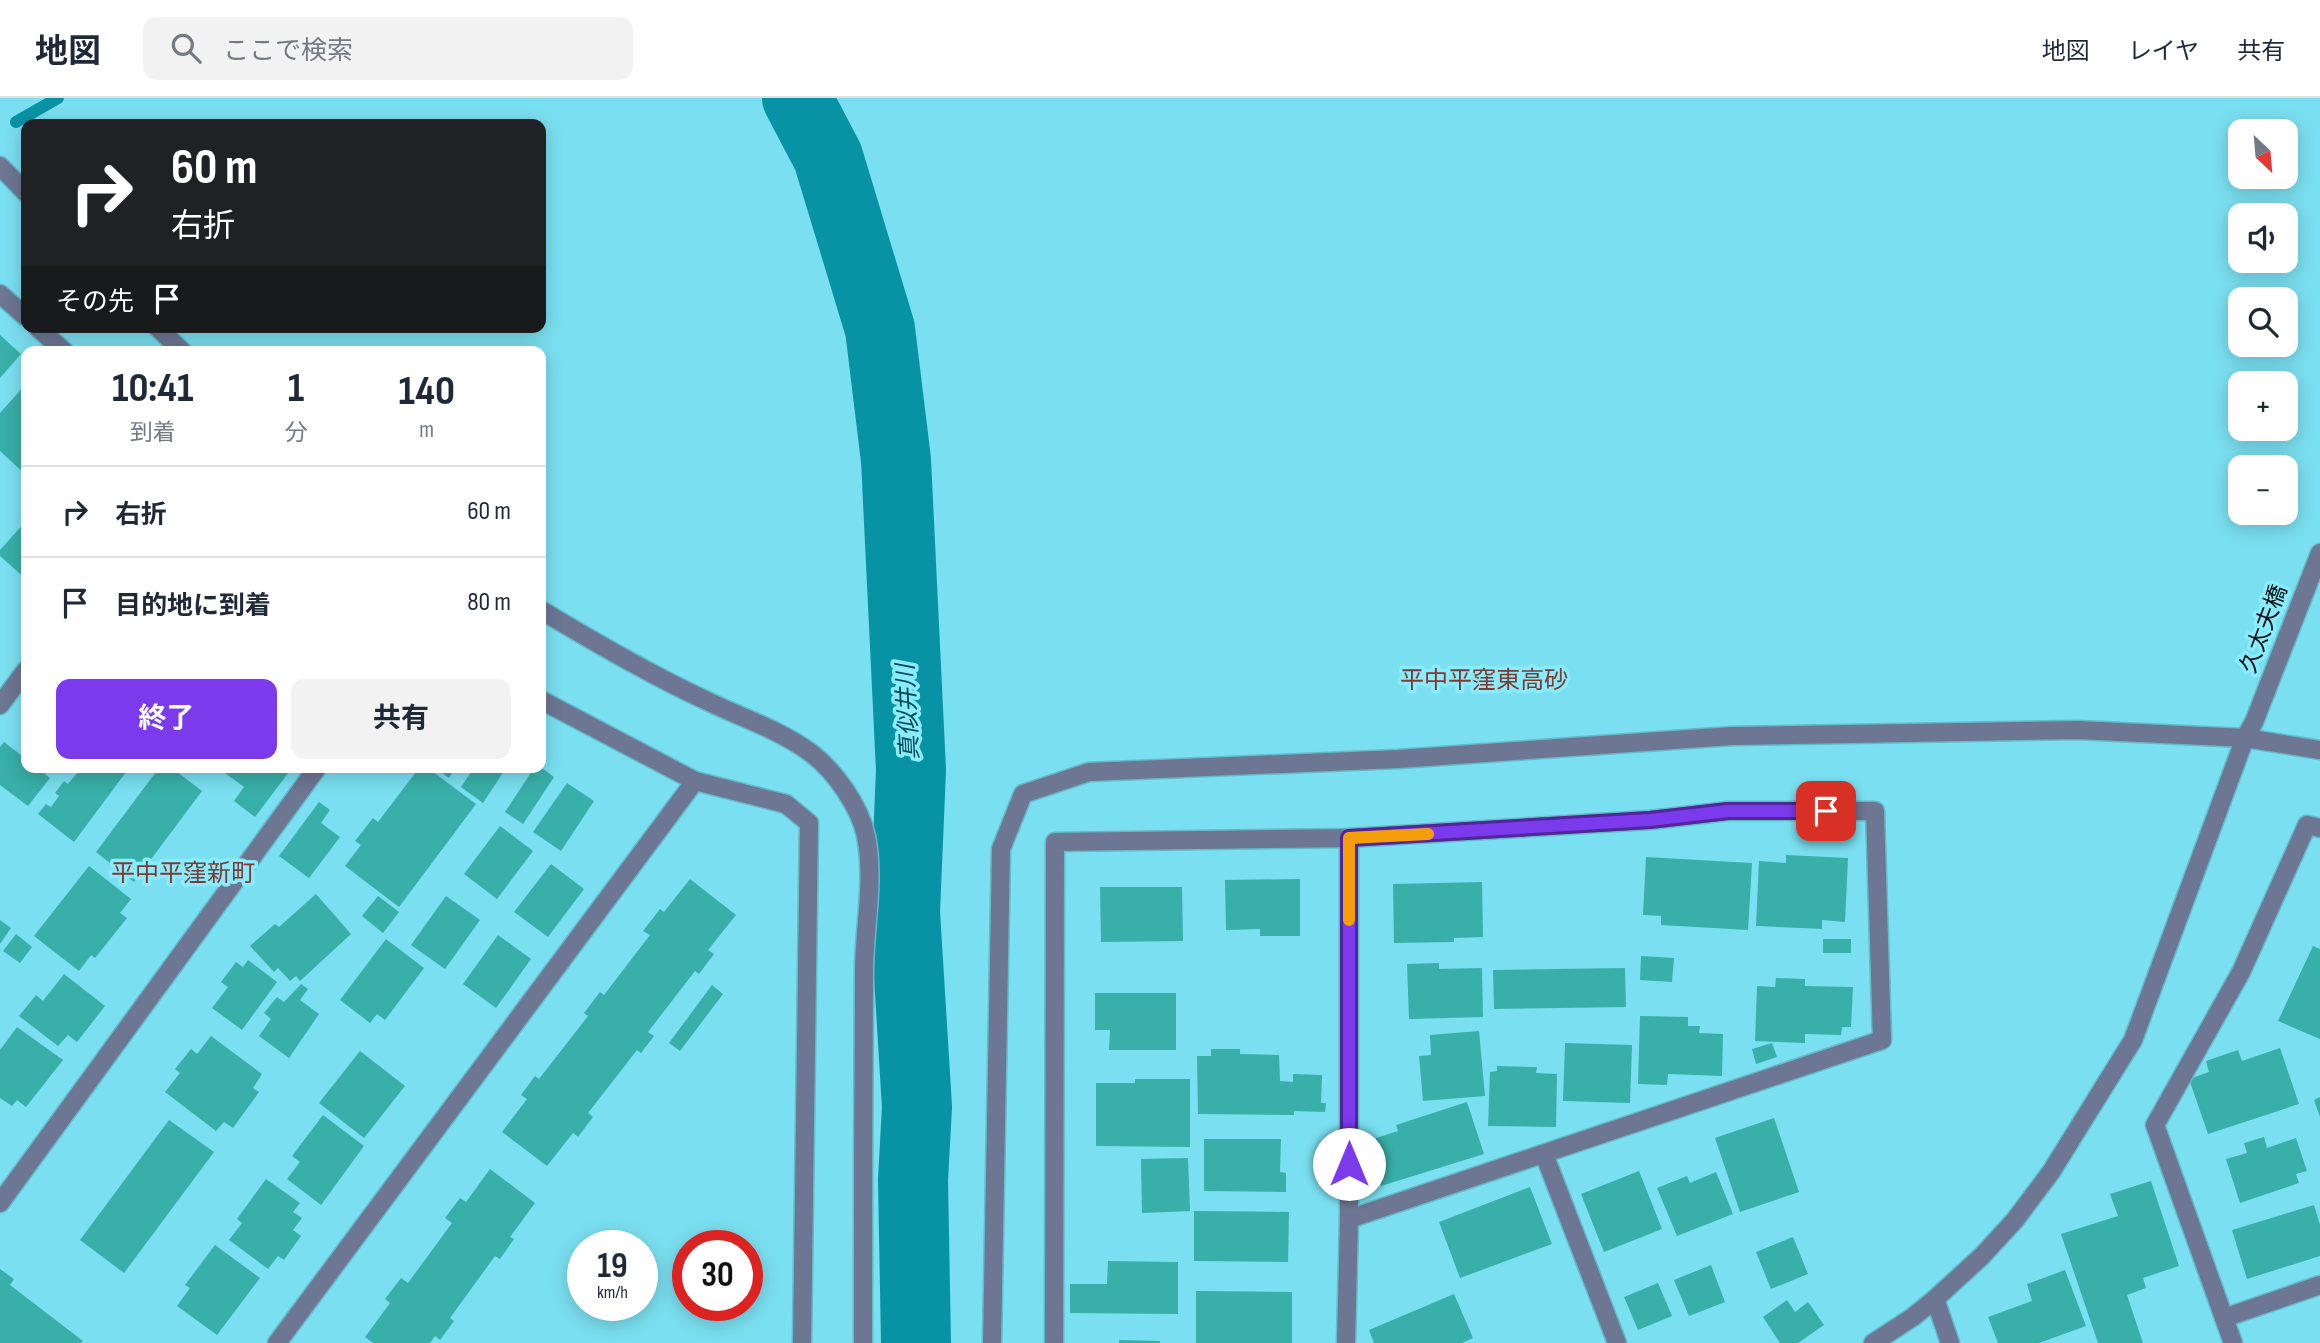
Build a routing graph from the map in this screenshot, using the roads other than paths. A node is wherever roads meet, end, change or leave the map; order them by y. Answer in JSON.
{"nodes":[{"id":1,"x":0,"y":166,"type":"edge"},
{"id":2,"x":21,"y":188,"type":"edge"},
{"id":3,"x":0,"y":294,"type":"edge"},
{"id":4,"x":21,"y":313,"type":"edge"},
{"id":5,"x":44,"y":333,"type":"edge"},
{"id":6,"x":163,"y":333,"type":"edge"},
{"id":7,"x":58,"y":346,"type":"edge"},
{"id":8,"x":177,"y":346,"type":"edge"},
{"id":9,"x":2320,"y":553,"type":"edge"},
{"id":10,"x":546,"y":613,"type":"edge"},
{"id":11,"x":21,"y":677,"type":"edge"},
{"id":12,"x":546,"y":703,"type":"edge"},
{"id":13,"x":0,"y":705,"type":"edge"},
{"id":14,"x":2249,"y":730,"type":"junction"},
{"id":15,"x":2320,"y":750,"type":"edge"},
{"id":16,"x":313,"y":773,"type":"edge"},
{"id":17,"x":695,"y":781,"type":"junction"},
{"id":18,"x":2320,"y":828,"type":"edge"},
{"id":19,"x":1349,"y":838,"type":"junction"},
{"id":20,"x":1544,"y":1154,"type":"junction"},
{"id":21,"x":0,"y":1203,"type":"edge"},
{"id":22,"x":1349,"y":1219,"type":"junction"},
{"id":23,"x":2320,"y":1284,"type":"edge"},
{"id":24,"x":1935,"y":1299,"type":"junction"},
{"id":25,"x":2224,"y":1318,"type":"junction"},
{"id":26,"x":277,"y":1343,"type":"edge"},
{"id":27,"x":802,"y":1343,"type":"edge"},
{"id":28,"x":863,"y":1343,"type":"edge"},
{"id":29,"x":992,"y":1343,"type":"edge"},
{"id":30,"x":1054,"y":1343,"type":"edge"},
{"id":31,"x":1346,"y":1343,"type":"edge"},
{"id":32,"x":1618,"y":1343,"type":"edge"},
{"id":33,"x":1873,"y":1343,"type":"edge"},
{"id":34,"x":1950,"y":1343,"type":"edge"},
{"id":35,"x":2233,"y":1343,"type":"edge"}],
"edges":[{"from":1,"to":2,"type":"street"},
{"from":3,"to":4,"type":"street"},
{"from":5,"to":7,"type":"street"},
{"from":6,"to":8,"type":"street"},
{"from":9,"to":14,"type":"street","name":"久太夫橋"},
{"from":10,"to":28,"type":"street"},
{"from":11,"to":13,"type":"street"},
{"from":12,"to":17,"type":"street"},
{"from":14,"to":15,"type":"street"},
{"from":14,"to":24,"type":"street","name":"久太夫橋"},
{"from":14,"to":29,"type":"street"},
{"from":16,"to":21,"type":"street"},
{"from":17,"to":26,"type":"street"},
{"from":17,"to":27,"type":"street"},
{"from":18,"to":25,"type":"street"},
{"from":19,"to":20,"type":"street"},
{"from":19,"to":22,"type":"street"},
{"from":19,"to":30,"type":"street"},
{"from":20,"to":22,"type":"street"},
{"from":20,"to":32,"type":"street"},
{"from":22,"to":31,"type":"street"},
{"from":23,"to":25,"type":"street"},
{"from":24,"to":33,"type":"street","name":"久太夫橋"},
{"from":24,"to":34,"type":"street"},
{"from":25,"to":35,"type":"street"}]}
